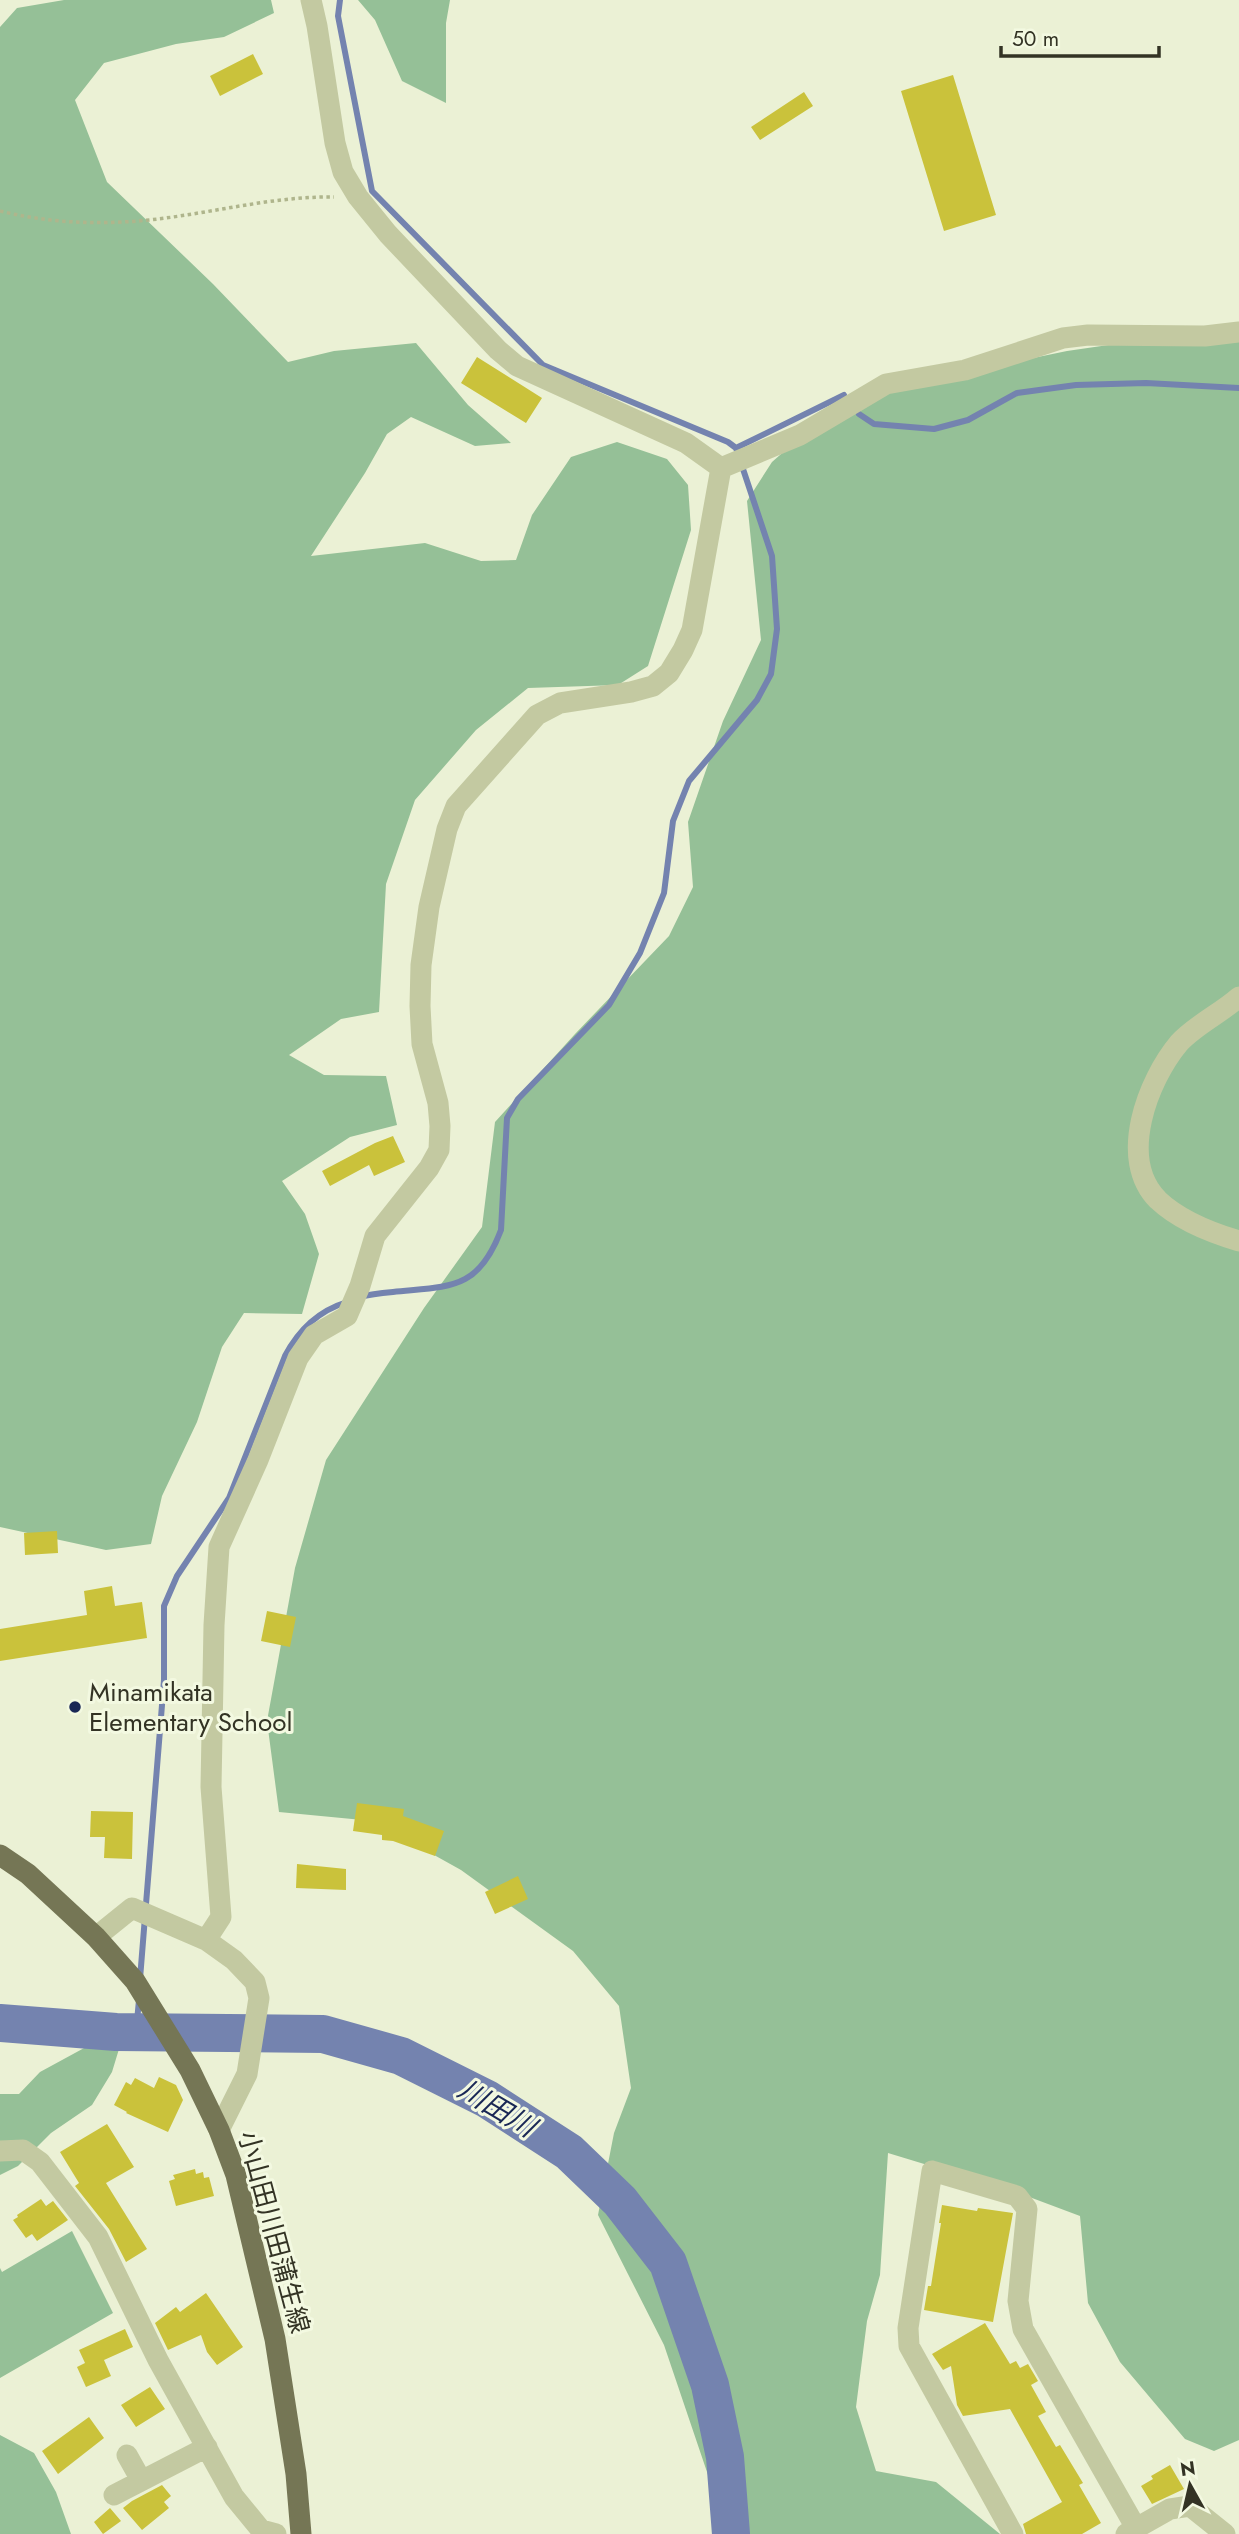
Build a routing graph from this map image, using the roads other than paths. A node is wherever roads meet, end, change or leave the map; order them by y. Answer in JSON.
{"nodes":[{"id":1,"x":311,"y":0,"type":"edge"},
{"id":2,"x":1239,"y":332,"type":"edge"},
{"id":3,"x":735,"y":461,"type":"junction"},
{"id":4,"x":1239,"y":997,"type":"edge"},
{"id":5,"x":1239,"y":1241,"type":"edge"},
{"id":6,"x":0,"y":1855,"type":"edge"},
{"id":7,"x":96,"y":1937,"type":"junction"},
{"id":8,"x":206,"y":1940,"type":"junction"},
{"id":9,"x":219,"y":2130,"type":"junction"},
{"id":10,"x":0,"y":2151,"type":"edge"},
{"id":11,"x":207,"y":2447,"type":"junction"},
{"id":12,"x":127,"y":2455,"type":"dead end"},
{"id":13,"x":141,"y":2480,"type":"junction"},
{"id":14,"x":114,"y":2494,"type":"dead end"},
{"id":15,"x":1131,"y":2531,"type":"edge"},
{"id":16,"x":276,"y":2534,"type":"edge"},
{"id":17,"x":301,"y":2534,"type":"edge"},
{"id":18,"x":1013,"y":2534,"type":"edge"},
{"id":19,"x":1225,"y":2534,"type":"edge"}],
"edges":[{"from":1,"to":3,"type":"street"},
{"from":2,"to":3,"type":"street"},
{"from":3,"to":8,"type":"street"},
{"from":4,"to":5,"type":"street"},
{"from":6,"to":7,"type":"main road","name":"小山田川田蒲生線"},
{"from":7,"to":8,"type":"street"},
{"from":7,"to":9,"type":"main road","name":"小山田川田蒲生線"},
{"from":8,"to":9,"type":"street"},
{"from":9,"to":17,"type":"main road","name":"小山田川田蒲生線"},
{"from":10,"to":11,"type":"street"},
{"from":11,"to":13,"type":"street"},
{"from":11,"to":16,"type":"street"},
{"from":12,"to":13,"type":"street"},
{"from":13,"to":14,"type":"street"},
{"from":15,"to":18,"type":"street"},
{"from":15,"to":19,"type":"street"}]}
